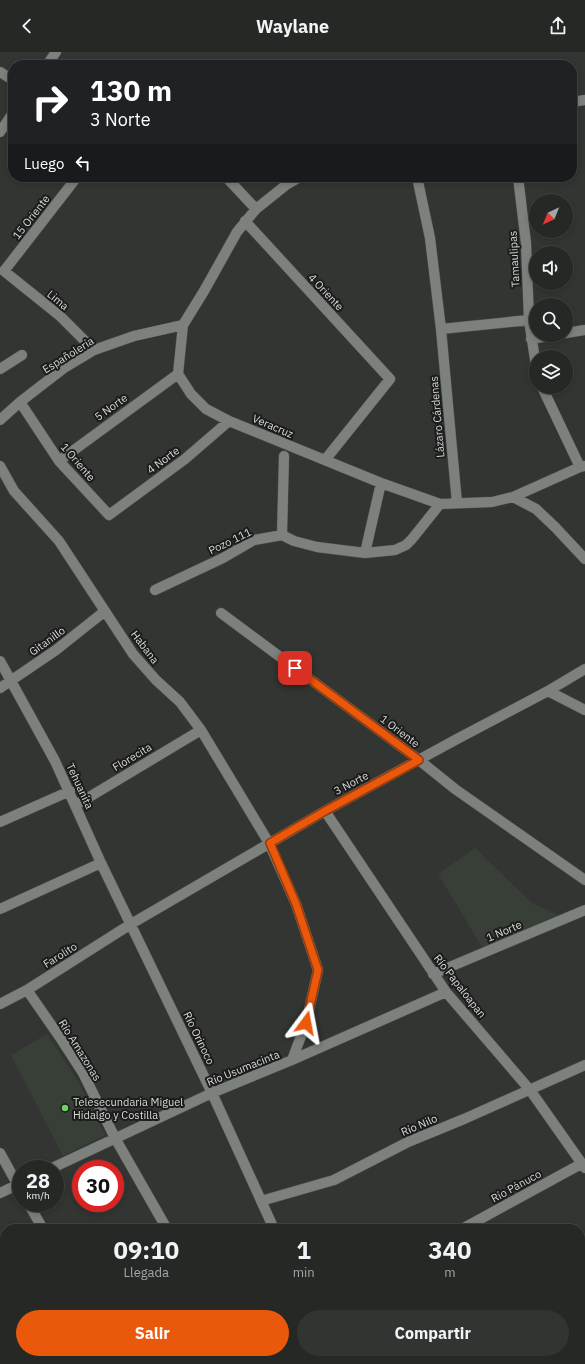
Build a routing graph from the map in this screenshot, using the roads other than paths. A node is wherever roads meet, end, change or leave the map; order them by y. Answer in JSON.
{"nodes":[{"id":1,"x":8,"y":120,"type":"edge"},
{"id":2,"x":0,"y":132,"type":"edge"},
{"id":3,"x":73,"y":182,"type":"edge"},
{"id":4,"x":231,"y":182,"type":"edge"},
{"id":5,"x":291,"y":182,"type":"edge"},
{"id":6,"x":418,"y":182,"type":"edge"},
{"id":7,"x":519,"y":182,"type":"edge"},
{"id":8,"x":256,"y":209,"type":"junction"},
{"id":9,"x":245,"y":221,"type":"junction"},
{"id":10,"x":4,"y":271,"type":"joint"},
{"id":11,"x":529,"y":320,"type":"joint"},
{"id":12,"x":183,"y":325,"type":"junction"},
{"id":13,"x":441,"y":329,"type":"junction"},
{"id":14,"x":585,"y":330,"type":"edge"},
{"id":15,"x":573,"y":332,"type":"edge"},
{"id":16,"x":94,"y":350,"type":"junction"},
{"id":17,"x":22,"y":355,"type":"dead end"},
{"id":18,"x":0,"y":369,"type":"edge"},
{"id":19,"x":178,"y":374,"type":"junction"},
{"id":20,"x":546,"y":394,"type":"edge"},
{"id":21,"x":20,"y":402,"type":"junction"},
{"id":22,"x":0,"y":420,"type":"edge"},
{"id":23,"x":229,"y":420,"type":"junction"},
{"id":24,"x":284,"y":456,"type":"dead end"},
{"id":25,"x":325,"y":460,"type":"junction"},
{"id":26,"x":59,"y":461,"type":"junction"},
{"id":27,"x":0,"y":466,"type":"edge"},
{"id":28,"x":582,"y":466,"type":"edge"},
{"id":29,"x":381,"y":483,"type":"junction"},
{"id":30,"x":513,"y":497,"type":"junction"},
{"id":31,"x":457,"y":502,"type":"junction"},
{"id":32,"x":440,"y":504,"type":"junction"},
{"id":33,"x":109,"y":515,"type":"joint"},
{"id":34,"x":282,"y":535,"type":"junction"},
{"id":35,"x":365,"y":553,"type":"junction"},
{"id":36,"x":585,"y":559,"type":"edge"},
{"id":37,"x":155,"y":590,"type":"dead end"},
{"id":38,"x":105,"y":611,"type":"junction"},
{"id":39,"x":221,"y":613,"type":"dead end"},
{"id":40,"x":0,"y":661,"type":"edge"},
{"id":41,"x":585,"y":669,"type":"edge"},
{"id":42,"x":12,"y":681,"type":"junction"},
{"id":43,"x":0,"y":688,"type":"edge"},
{"id":44,"x":548,"y":691,"type":"junction"},
{"id":45,"x":585,"y":710,"type":"edge"},
{"id":46,"x":201,"y":730,"type":"junction"},
{"id":47,"x":419,"y":760,"type":"junction"},
{"id":48,"x":70,"y":791,"type":"junction"},
{"id":49,"x":76,"y":805,"type":"junction"},
{"id":50,"x":325,"y":811,"type":"junction"},
{"id":51,"x":0,"y":822,"type":"edge"},
{"id":52,"x":270,"y":843,"type":"junction"},
{"id":53,"x":101,"y":863,"type":"junction"},
{"id":54,"x":585,"y":880,"type":"edge"},
{"id":55,"x":0,"y":909,"type":"edge"},
{"id":56,"x":585,"y":910,"type":"edge"},
{"id":57,"x":131,"y":924,"type":"junction"},
{"id":58,"x":433,"y":974,"type":"junction"},
{"id":59,"x":27,"y":990,"type":"junction"},
{"id":60,"x":446,"y":992,"type":"junction"},
{"id":61,"x":0,"y":1004,"type":"edge"},
{"id":62,"x":292,"y":1060,"type":"junction"},
{"id":63,"x":585,"y":1064,"type":"edge"},
{"id":64,"x":530,"y":1090,"type":"junction"},
{"id":65,"x":212,"y":1093,"type":"junction"},
{"id":66,"x":115,"y":1138,"type":"junction"},
{"id":67,"x":0,"y":1153,"type":"edge"},
{"id":68,"x":64,"y":1162,"type":"edge"},
{"id":69,"x":583,"y":1166,"type":"edge"},
{"id":70,"x":12,"y":1173,"type":"edge"},
{"id":71,"x":12,"y":1188,"type":"edge"},
{"id":72,"x":0,"y":1192,"type":"edge"},
{"id":73,"x":261,"y":1201,"type":"junction"},
{"id":74,"x":33,"y":1212,"type":"edge"},
{"id":75,"x":40,"y":1224,"type":"edge"},
{"id":76,"x":164,"y":1224,"type":"edge"},
{"id":77,"x":272,"y":1224,"type":"edge"},
{"id":78,"x":472,"y":1224,"type":"edge"}],
"edges":[{"from":1,"to":2,"type":"street"},
{"from":3,"to":10,"type":"street","name":"15 Oriente"},
{"from":4,"to":8,"type":"street"},
{"from":5,"to":8,"type":"street"},
{"from":6,"to":13,"type":"street","name":"Lázaro Cárdenas"},
{"from":7,"to":11,"type":"street","name":"Tamaulipas"},
{"from":8,"to":9,"type":"street"},
{"from":9,"to":12,"type":"street"},
{"from":9,"to":25,"type":"street","name":"4 Oriente"},
{"from":10,"to":16,"type":"street","name":"Lima"},
{"from":11,"to":13,"type":"street"},
{"from":12,"to":16,"type":"street","name":"Españolería"},
{"from":12,"to":19,"type":"street"},
{"from":13,"to":31,"type":"street","name":"Lázaro Cárdenas"},
{"from":14,"to":15,"type":"street"},
{"from":16,"to":21,"type":"street","name":"Españolería"},
{"from":17,"to":18,"type":"street"},
{"from":19,"to":23,"type":"street","name":"Veracruz"},
{"from":19,"to":26,"type":"street","name":"5 Norte"},
{"from":20,"to":28,"type":"street"},
{"from":21,"to":22,"type":"street","name":"Españolería"},
{"from":21,"to":26,"type":"street","name":"1 Oriente"},
{"from":23,"to":25,"type":"street","name":"Veracruz"},
{"from":23,"to":33,"type":"street","name":"4 Norte"},
{"from":24,"to":34,"type":"street"},
{"from":25,"to":29,"type":"street","name":"Veracruz"},
{"from":26,"to":33,"type":"street","name":"1 Oriente"},
{"from":27,"to":38,"type":"street","name":"Habana"},
{"from":28,"to":30,"type":"street"},
{"from":29,"to":32,"type":"street","name":"Veracruz"},
{"from":29,"to":35,"type":"street"},
{"from":30,"to":31,"type":"street","name":"Veracruz"},
{"from":30,"to":36,"type":"street"},
{"from":31,"to":32,"type":"street","name":"Veracruz"},
{"from":32,"to":35,"type":"street"},
{"from":34,"to":35,"type":"street"},
{"from":34,"to":37,"type":"street","name":"Pozo 111"},
{"from":38,"to":42,"type":"street","name":"Gitanillo"},
{"from":38,"to":46,"type":"street","name":"Habana"},
{"from":39,"to":47,"type":"street","name":"1 Oriente"},
{"from":40,"to":42,"type":"street","name":"Tehuanita"},
{"from":41,"to":44,"type":"street","name":"3 Norte"},
{"from":42,"to":43,"type":"street","name":"Gitanillo"},
{"from":42,"to":48,"type":"street","name":"Tehuanita"},
{"from":44,"to":45,"type":"street"},
{"from":44,"to":47,"type":"street","name":"3 Norte"},
{"from":46,"to":49,"type":"street","name":"Florecita"},
{"from":46,"to":52,"type":"street","name":"Habana"},
{"from":47,"to":50,"type":"street","name":"3 Norte"},
{"from":47,"to":54,"type":"street","name":"1 Oriente"},
{"from":48,"to":49,"type":"street","name":"Tehuanita"},
{"from":48,"to":51,"type":"street"},
{"from":49,"to":53,"type":"street","name":"Tehuanita"},
{"from":50,"to":52,"type":"street","name":"3 Norte"},
{"from":50,"to":58,"type":"street","name":"Río Papaloapan"},
{"from":52,"to":57,"type":"street","name":"3 Norte"},
{"from":52,"to":62,"type":"street","name":"Habana"},
{"from":53,"to":55,"type":"street"},
{"from":53,"to":57,"type":"street","name":"Tehuanita"},
{"from":56,"to":58,"type":"street","name":"1 Norte"},
{"from":57,"to":59,"type":"street","name":"Farolito"},
{"from":57,"to":65,"type":"street","name":"Río Orinoco"},
{"from":58,"to":60,"type":"street","name":"Río Papaloapan"},
{"from":59,"to":61,"type":"street","name":"Farolito"},
{"from":59,"to":66,"type":"street","name":"Río Amazonas"},
{"from":60,"to":62,"type":"street","name":"Río Usumacinta"},
{"from":60,"to":64,"type":"street","name":"Río Papaloapan"},
{"from":62,"to":65,"type":"street","name":"Río Usumacinta"},
{"from":63,"to":64,"type":"street","name":"Río Nilo"},
{"from":64,"to":69,"type":"street","name":"Río Papaloapan"},
{"from":64,"to":73,"type":"street","name":"Río Nilo"},
{"from":65,"to":66,"type":"street","name":"Río Usumacinta"},
{"from":65,"to":73,"type":"street","name":"Río Orinoco"},
{"from":66,"to":68,"type":"street","name":"Río Usumacinta"},
{"from":66,"to":76,"type":"street","name":"Río Amazonas"},
{"from":67,"to":70,"type":"street"},
{"from":69,"to":78,"type":"street","name":"Río Pánuco"},
{"from":71,"to":72,"type":"street"},
{"from":73,"to":77,"type":"street","name":"Río Orinoco"},
{"from":74,"to":75,"type":"street"}]}
